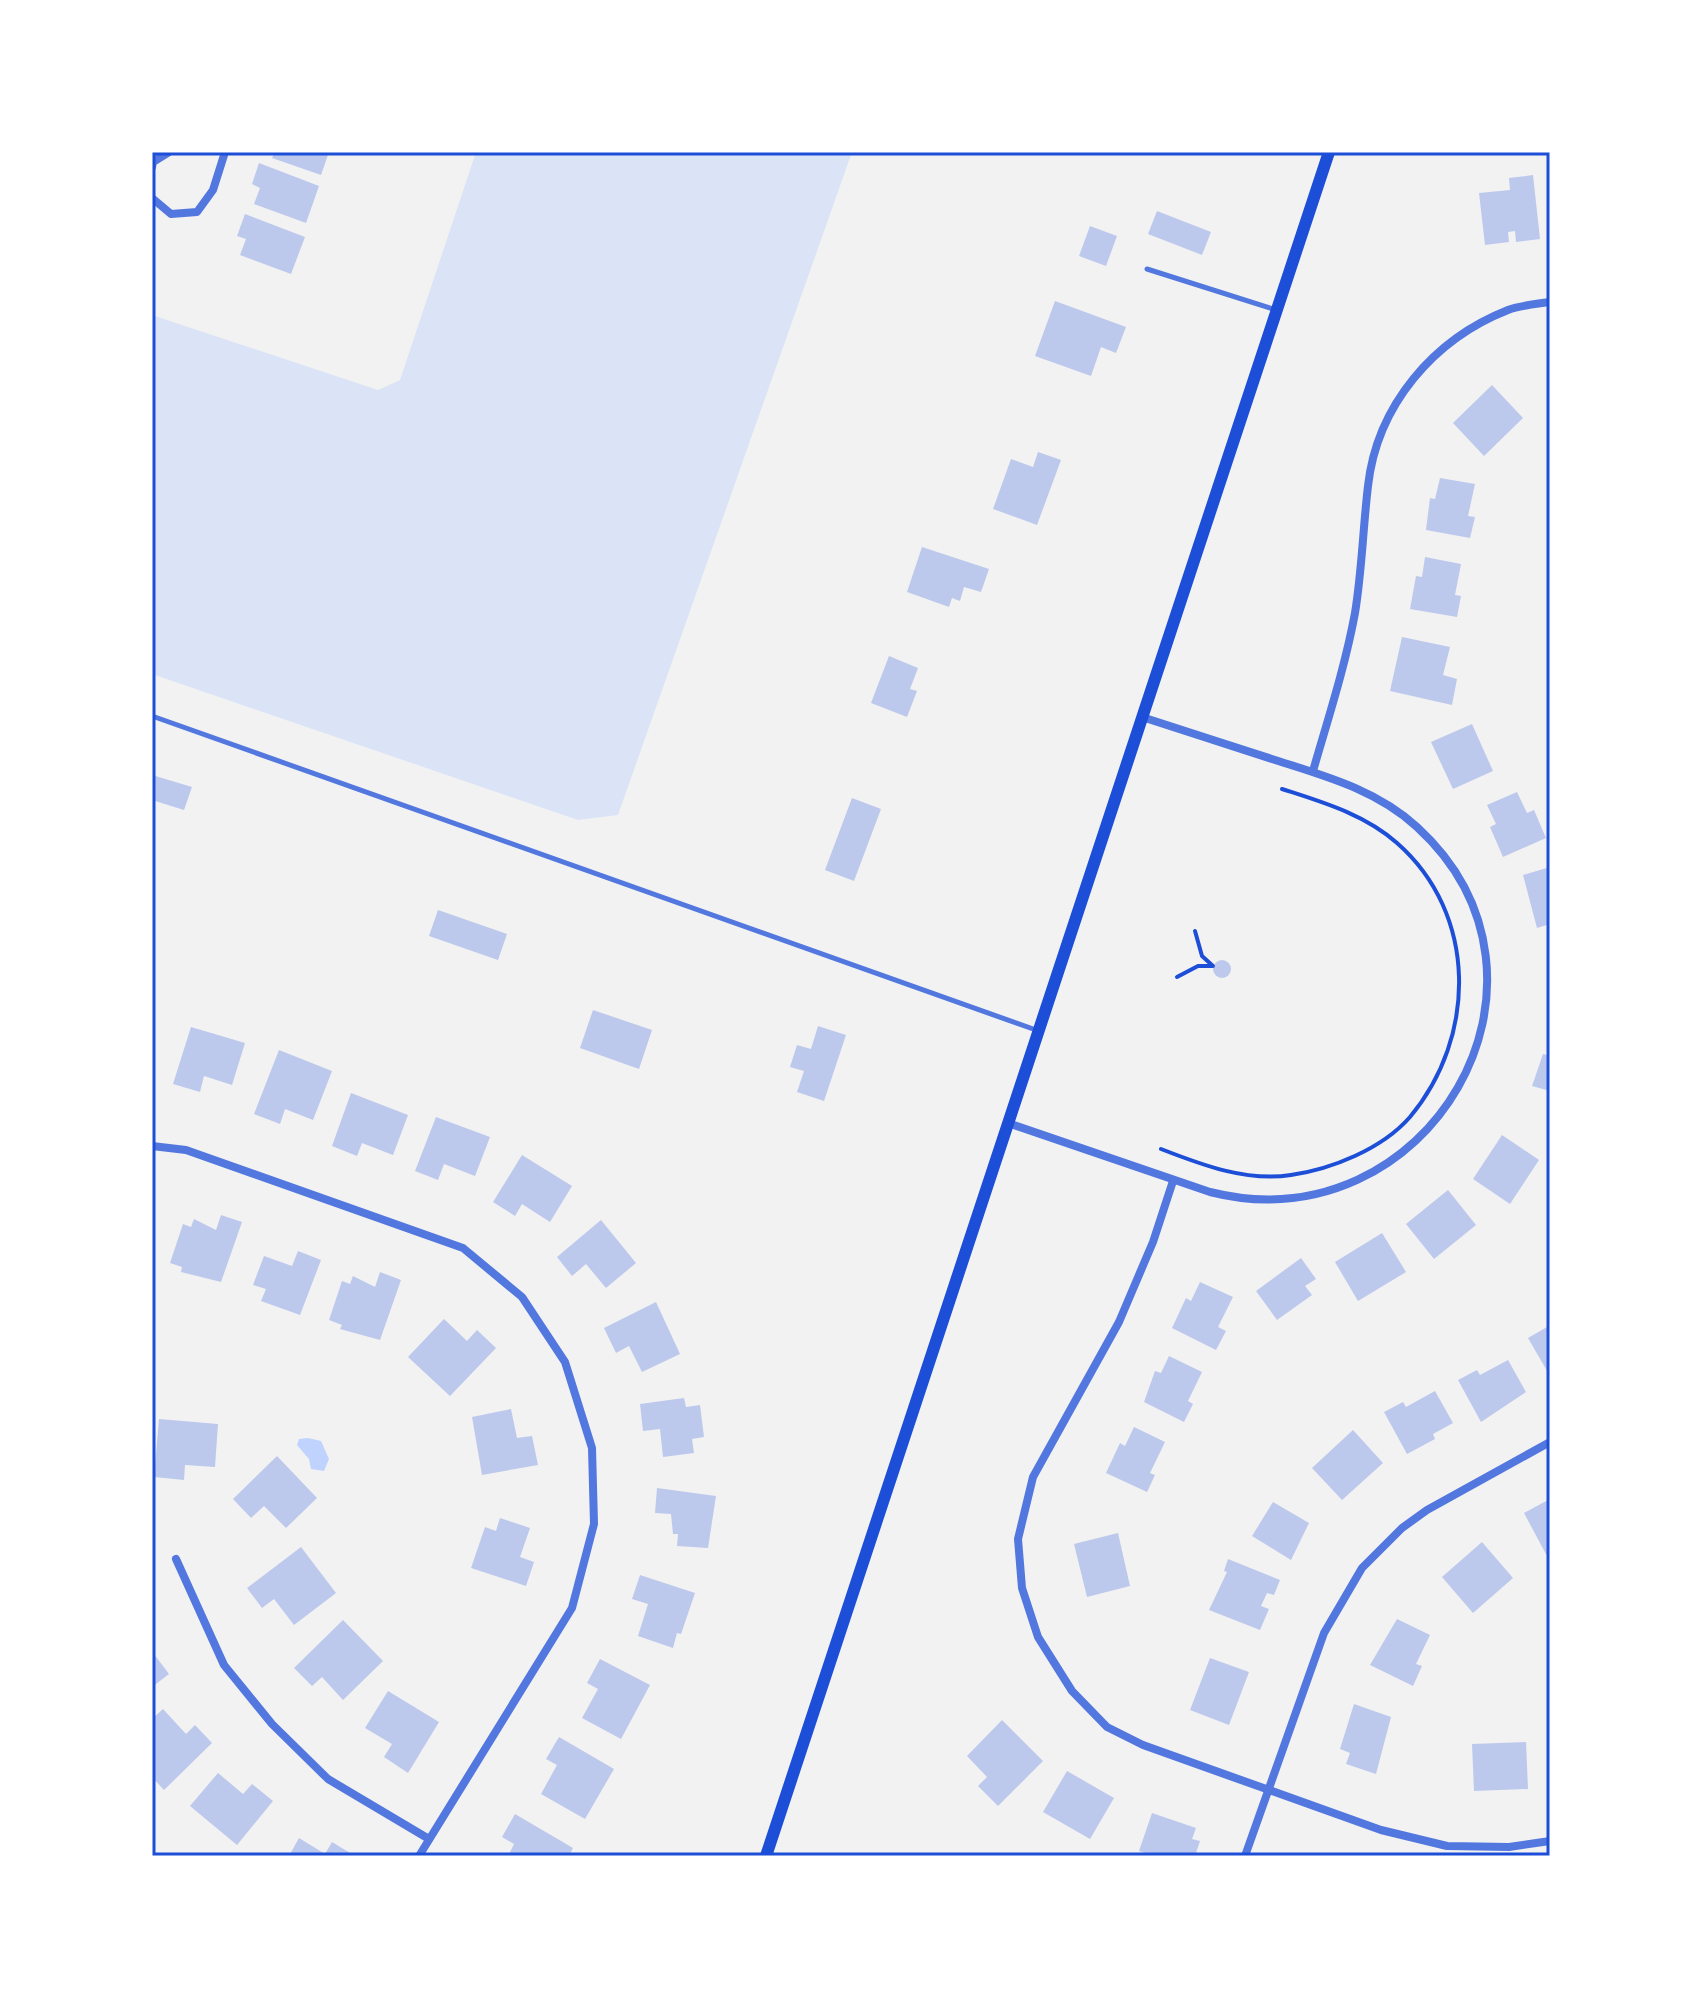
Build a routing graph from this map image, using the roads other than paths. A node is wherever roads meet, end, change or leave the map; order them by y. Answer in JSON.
{"nodes":[{"id":1,"x":169,"y":152,"type":"edge"},
{"id":2,"x":225,"y":152,"type":"edge"},
{"id":3,"x":1329,"y":152,"type":"edge"},
{"id":4,"x":152,"y":167,"type":"edge"},
{"id":5,"x":152,"y":198,"type":"edge"},
{"id":6,"x":1147,"y":269,"type":"dead end"},
{"id":7,"x":1550,"y":302,"type":"edge"},
{"id":8,"x":1277,"y":310,"type":"junction"},
{"id":9,"x":152,"y":716,"type":"edge"},
{"id":10,"x":1142,"y":717,"type":"junction"},
{"id":11,"x":1313,"y":771,"type":"junction"},
{"id":12,"x":1037,"y":1030,"type":"junction"},
{"id":13,"x":1008,"y":1123,"type":"junction"},
{"id":14,"x":152,"y":1146,"type":"edge"},
{"id":15,"x":1173,"y":1181,"type":"junction"},
{"id":16,"x":1550,"y":1442,"type":"edge"},
{"id":17,"x":176,"y":1559,"type":"dead end"},
{"id":18,"x":1268,"y":1791,"type":"junction"},
{"id":19,"x":429,"y":1839,"type":"junction"},
{"id":20,"x":1550,"y":1841,"type":"edge"},
{"id":21,"x":419,"y":1856,"type":"edge"},
{"id":22,"x":766,"y":1856,"type":"edge"},
{"id":23,"x":1245,"y":1856,"type":"edge"}],
"edges":[{"from":1,"to":4,"type":"street"},
{"from":2,"to":5,"type":"street"},
{"from":3,"to":8,"type":"main road"},
{"from":6,"to":8,"type":"lane"},
{"from":7,"to":11,"type":"street"},
{"from":8,"to":10,"type":"main road"},
{"from":9,"to":12,"type":"lane"},
{"from":10,"to":11,"type":"street"},
{"from":10,"to":12,"type":"main road"},
{"from":11,"to":15,"type":"street"},
{"from":12,"to":13,"type":"main road"},
{"from":13,"to":15,"type":"street"},
{"from":13,"to":22,"type":"main road"},
{"from":14,"to":19,"type":"street"},
{"from":15,"to":18,"type":"street"},
{"from":16,"to":18,"type":"street"},
{"from":17,"to":19,"type":"street"},
{"from":18,"to":20,"type":"street"},
{"from":18,"to":23,"type":"street"},
{"from":19,"to":21,"type":"street"}]}
